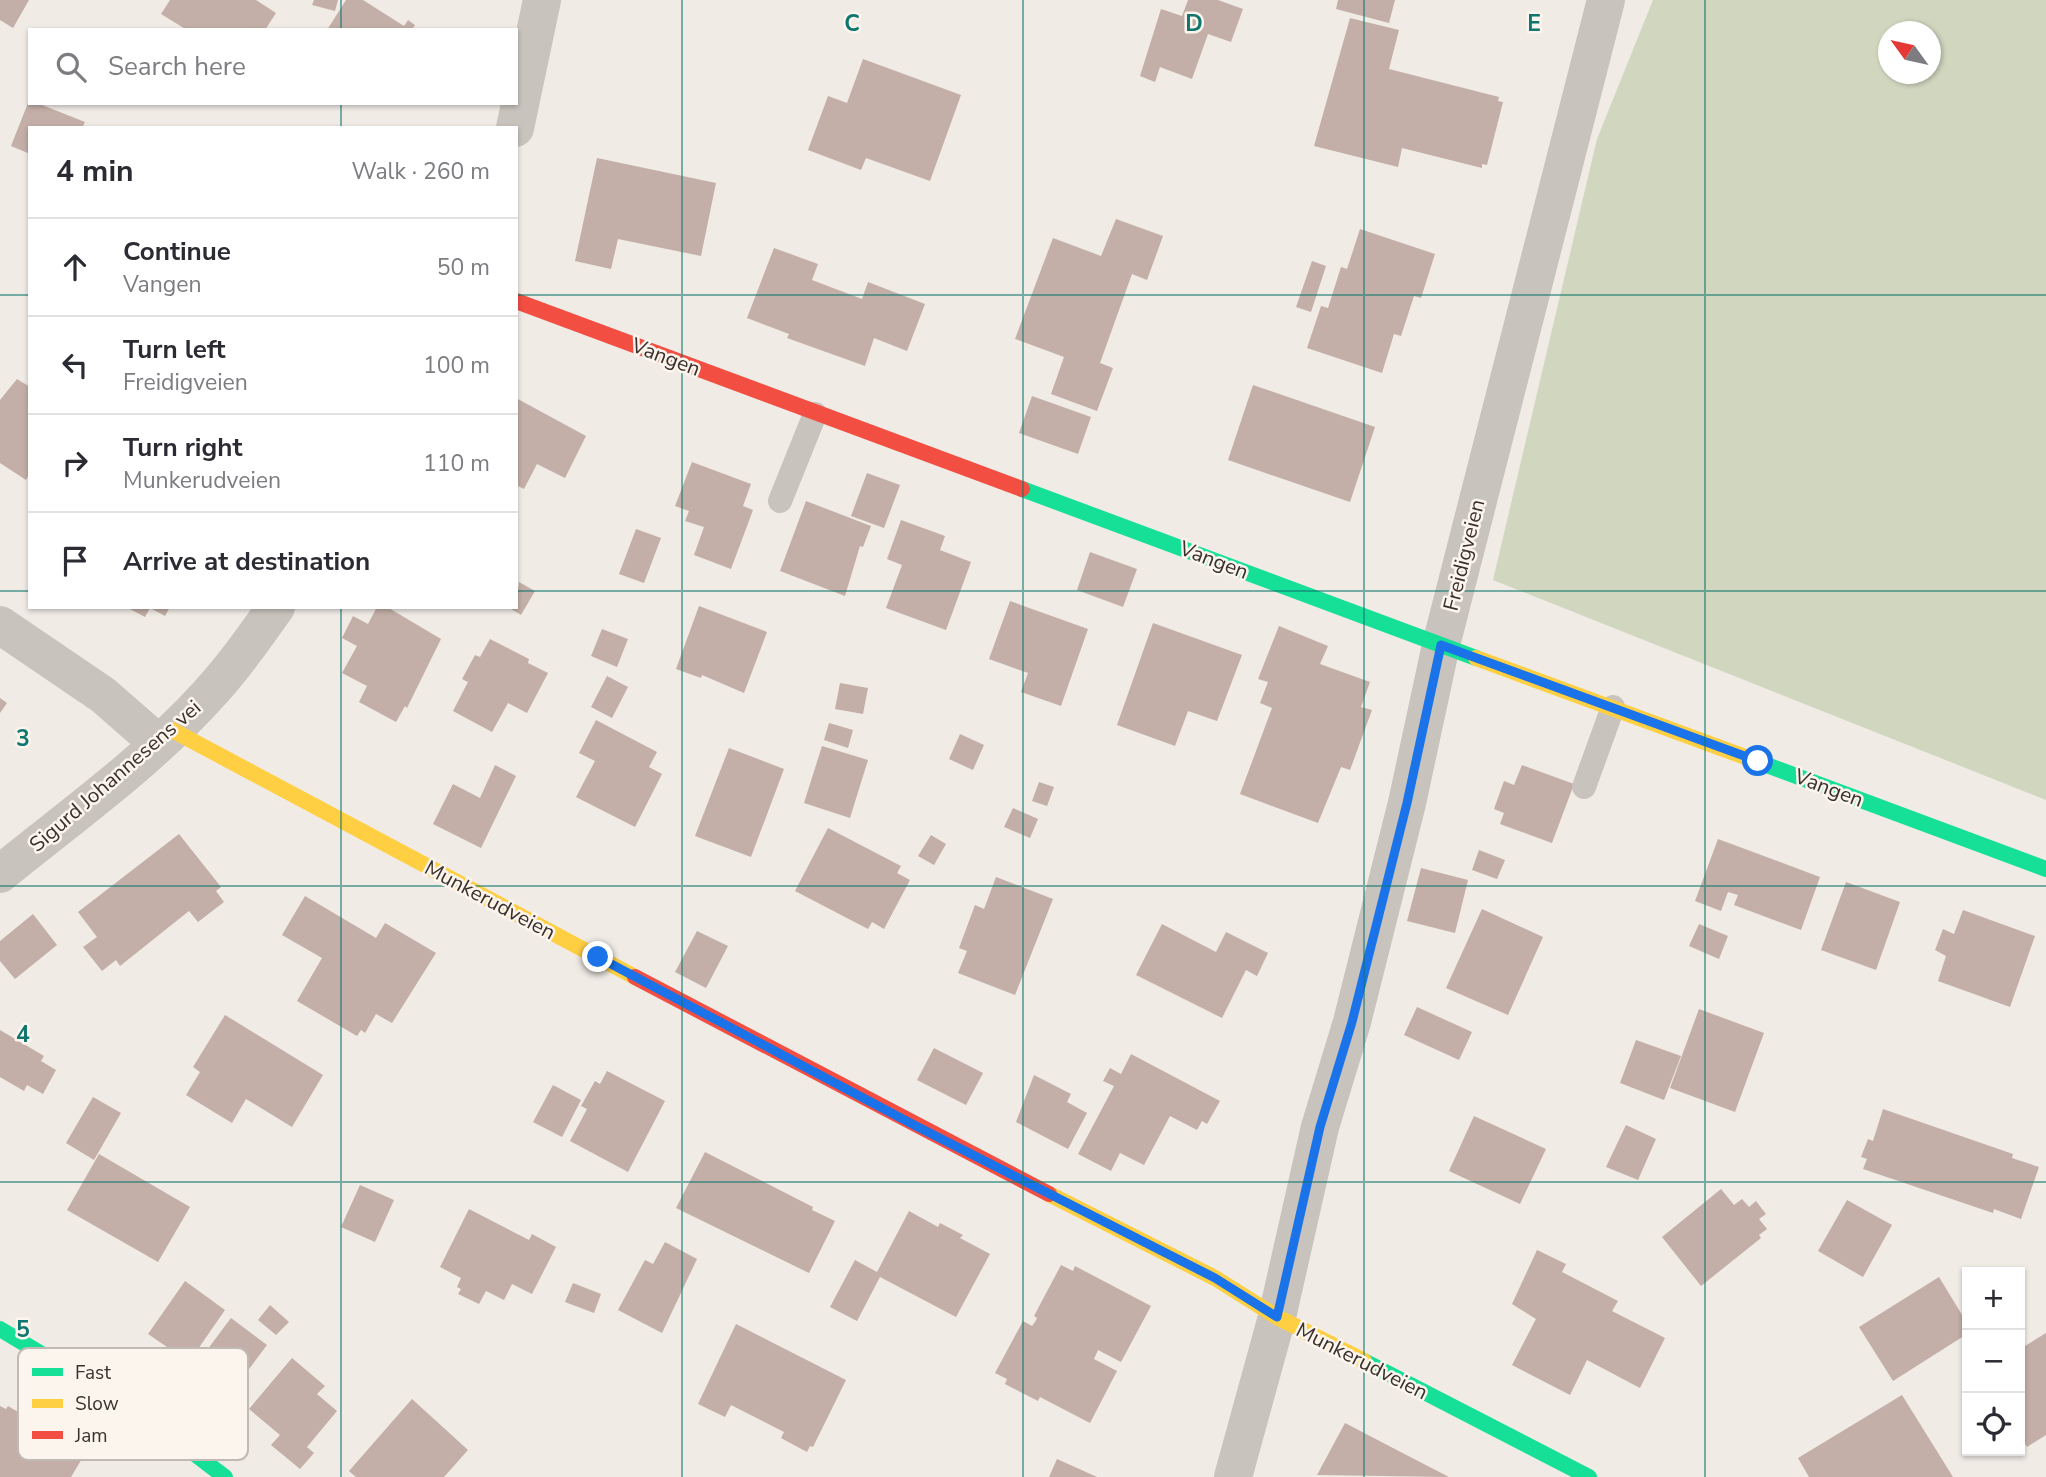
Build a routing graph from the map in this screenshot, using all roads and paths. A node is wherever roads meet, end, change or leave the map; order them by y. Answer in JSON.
{"nodes":[{"id":1,"x":542,"y":0,"type":"edge"},
{"id":2,"x":1606,"y":0,"type":"edge"},
{"id":3,"x":515,"y":126,"type":"edge"},
{"id":4,"x":518,"y":302,"type":"edge"},
{"id":5,"x":815,"y":414,"type":"junction"},
{"id":6,"x":780,"y":501,"type":"dead end"},
{"id":7,"x":274,"y":609,"type":"edge"},
{"id":8,"x":0,"y":625,"type":"edge"},
{"id":9,"x":1441,"y":645,"type":"junction"},
{"id":10,"x":1613,"y":707,"type":"junction"},
{"id":11,"x":165,"y":737,"type":"junction"},
{"id":12,"x":1584,"y":787,"type":"dead end"},
{"id":13,"x":2046,"y":869,"type":"edge"},
{"id":14,"x":0,"y":874,"type":"edge"},
{"id":15,"x":1277,"y":1317,"type":"junction"},
{"id":16,"x":0,"y":1329,"type":"edge"},
{"id":17,"x":32,"y":1348,"type":"edge"},
{"id":18,"x":206,"y":1460,"type":"edge"},
{"id":19,"x":225,"y":1477,"type":"edge"},
{"id":20,"x":1233,"y":1477,"type":"edge"},
{"id":21,"x":1589,"y":1477,"type":"edge"}],
"edges":[{"from":1,"to":3,"type":"street"},
{"from":2,"to":9,"type":"street","name":"Freidigveien"},
{"from":4,"to":5,"type":"street","name":"Vangen"},
{"from":5,"to":6,"type":"lane"},
{"from":5,"to":9,"type":"street","name":"Vangen"},
{"from":7,"to":11,"type":"street","name":"Sigurd Johannesens vei"},
{"from":8,"to":11,"type":"street","name":"Munkerudveien"},
{"from":9,"to":10,"type":"street","name":"Vangen"},
{"from":9,"to":15,"type":"street","name":"Freidigveien"},
{"from":10,"to":12,"type":"lane"},
{"from":10,"to":13,"type":"street","name":"Vangen"},
{"from":11,"to":14,"type":"street","name":"Sigurd Johannesens vei"},
{"from":11,"to":15,"type":"street","name":"Munkerudveien"},
{"from":15,"to":20,"type":"street","name":"Freidigveien"},
{"from":15,"to":21,"type":"street","name":"Munkerudveien"},
{"from":16,"to":17,"type":"street"},
{"from":18,"to":19,"type":"street"}]}
